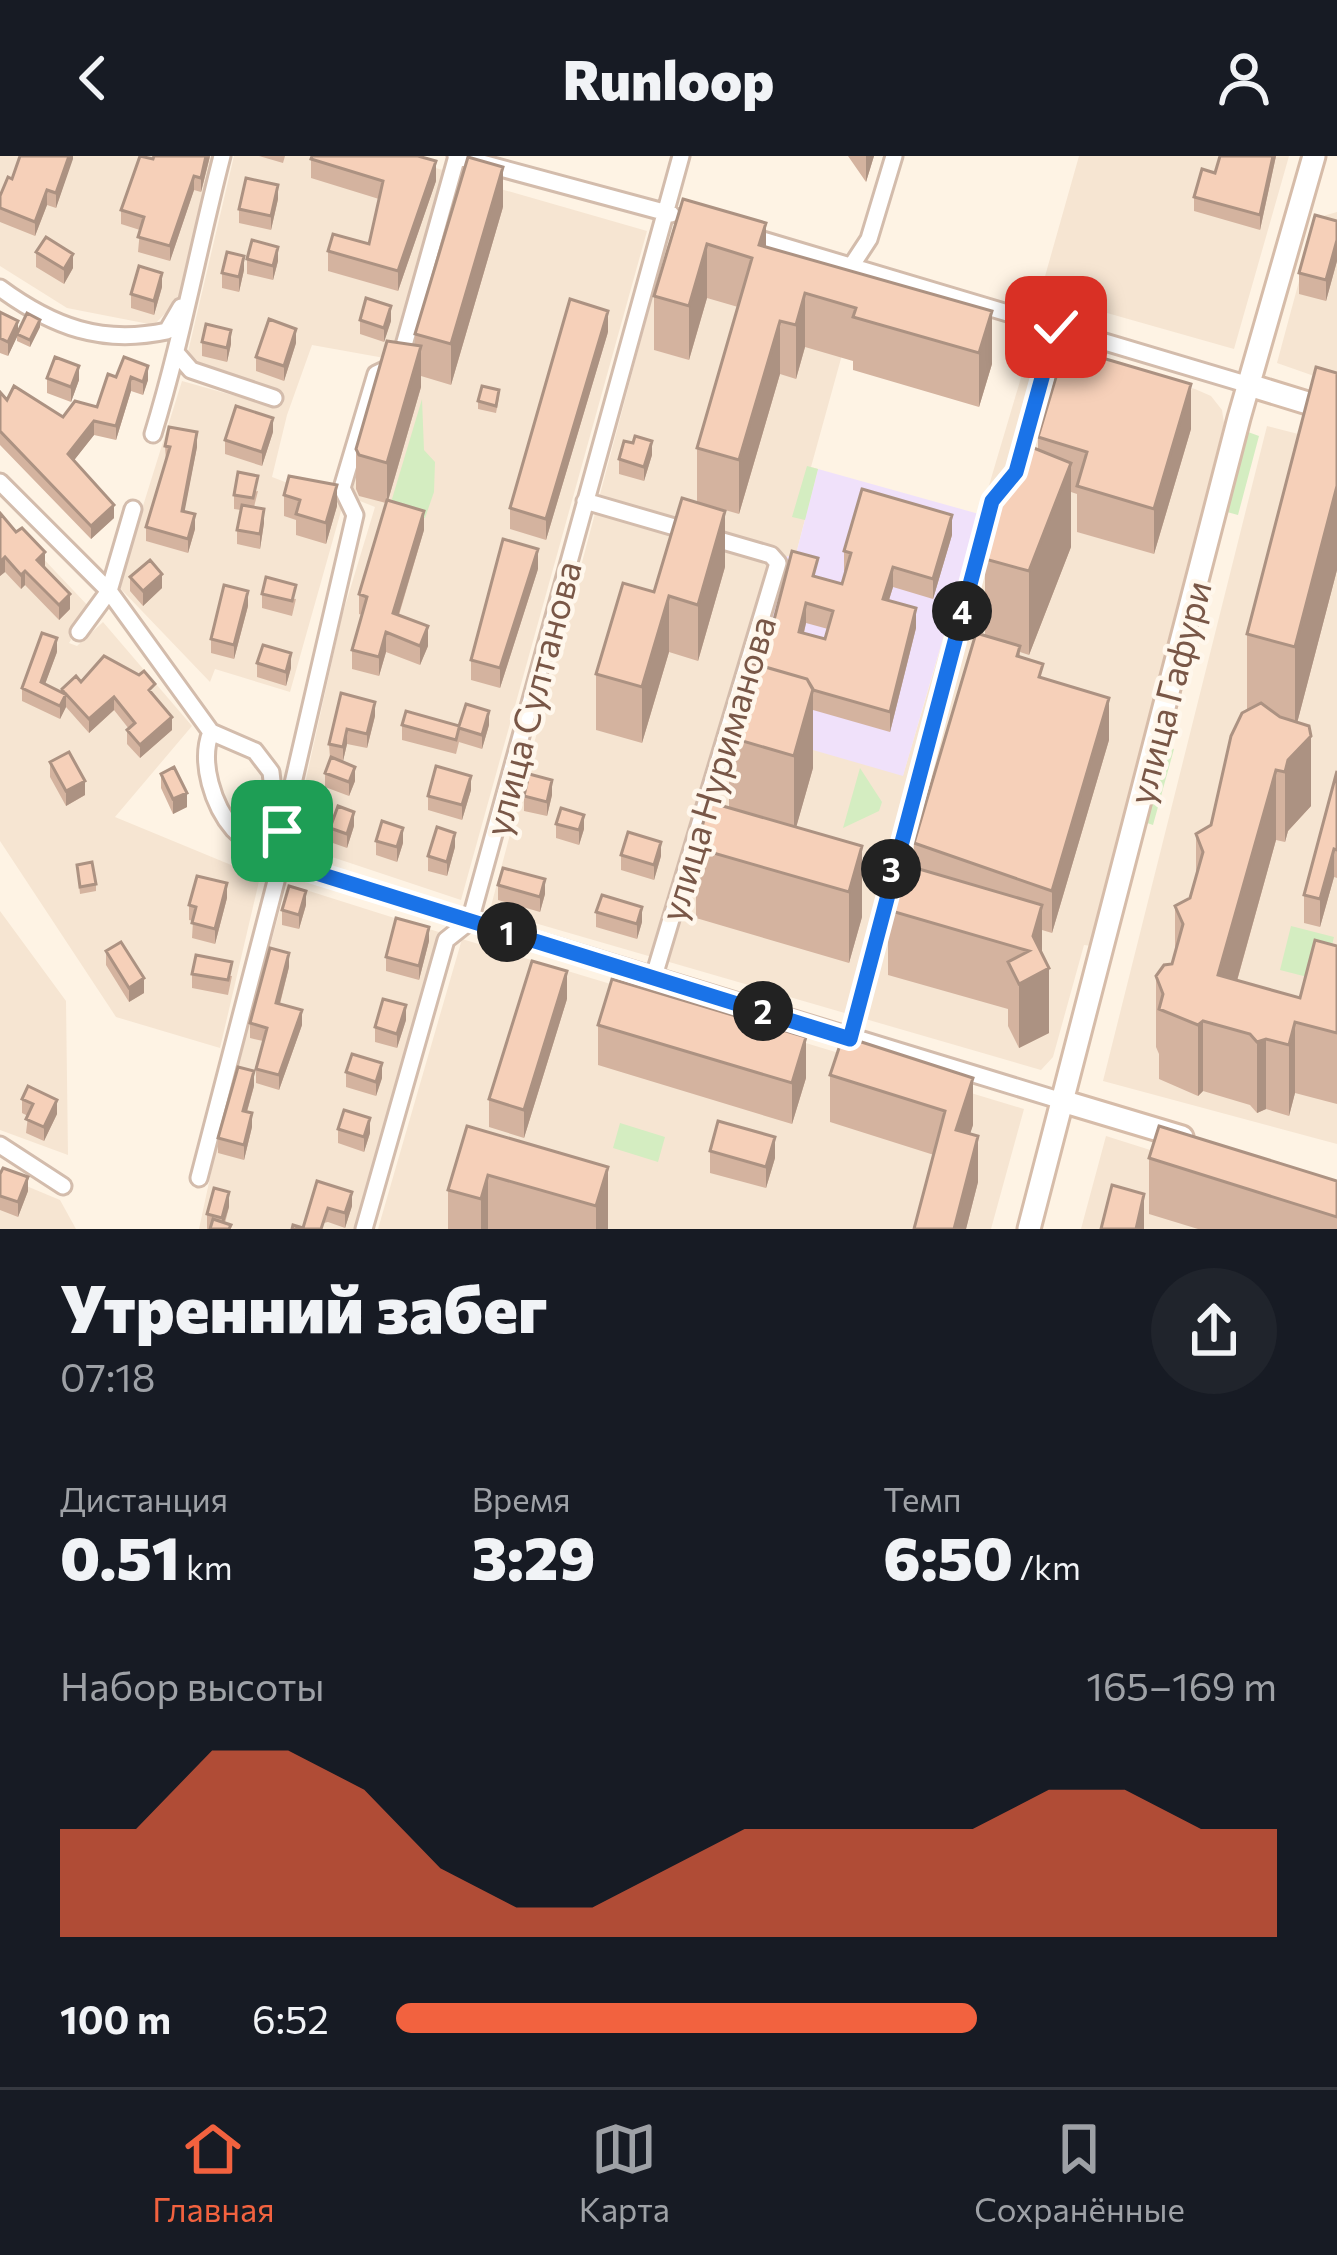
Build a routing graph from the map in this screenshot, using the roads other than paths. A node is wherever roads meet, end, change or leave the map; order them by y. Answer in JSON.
{"nodes":[{"id":1,"x":222,"y":156,"type":"edge"},
{"id":2,"x":456,"y":156,"type":"edge"},
{"id":3,"x":681,"y":156,"type":"edge"},
{"id":4,"x":894,"y":156,"type":"edge"},
{"id":5,"x":1314,"y":156,"type":"edge"},
{"id":6,"x":666,"y":213,"type":"junction"},
{"id":7,"x":688,"y":219,"type":"edge"},
{"id":8,"x":733,"y":231,"type":"edge"},
{"id":9,"x":852,"y":265,"type":"junction"},
{"id":10,"x":0,"y":288,"type":"edge"},
{"id":11,"x":185,"y":299,"type":"junction"},
{"id":12,"x":1056,"y":327,"type":"junction"},
{"id":13,"x":178,"y":355,"type":"junction"},
{"id":14,"x":1249,"y":385,"type":"junction"},
{"id":15,"x":274,"y":398,"type":"dead end"},
{"id":16,"x":1337,"y":412,"type":"edge"},
{"id":17,"x":153,"y":434,"type":"dead end"},
{"id":18,"x":0,"y":482,"type":"edge"},
{"id":19,"x":585,"y":501,"type":"junction"},
{"id":20,"x":133,"y":509,"type":"dead end"},
{"id":21,"x":109,"y":591,"type":"junction"},
{"id":22,"x":79,"y":632,"type":"dead end"},
{"id":23,"x":211,"y":732,"type":"junction"},
{"id":24,"x":282,"y":831,"type":"junction"},
{"id":25,"x":281,"y":862,"type":"junction"},
{"id":26,"x":470,"y":921,"type":"junction"},
{"id":27,"x":654,"y":976,"type":"junction"},
{"id":28,"x":850,"y":1039,"type":"junction"},
{"id":29,"x":1062,"y":1101,"type":"junction"},
{"id":30,"x":0,"y":1145,"type":"edge"},
{"id":31,"x":1214,"y":1147,"type":"edge"},
{"id":32,"x":199,"y":1178,"type":"dead end"},
{"id":33,"x":63,"y":1186,"type":"dead end"},
{"id":34,"x":364,"y":1229,"type":"edge"},
{"id":35,"x":1029,"y":1229,"type":"edge"}],
"edges":[{"from":1,"to":11,"type":"street"},
{"from":2,"to":6,"type":"street"},
{"from":2,"to":24,"type":"street"},
{"from":3,"to":6,"type":"street","name":"улица Султанова"},
{"from":4,"to":9,"type":"street"},
{"from":5,"to":14,"type":"street","name":"улица Гафури"},
{"from":6,"to":7,"type":"street"},
{"from":6,"to":19,"type":"street","name":"улица Султанова"},
{"from":8,"to":9,"type":"street"},
{"from":9,"to":12,"type":"street"},
{"from":10,"to":11,"type":"street"},
{"from":11,"to":13,"type":"street"},
{"from":12,"to":14,"type":"street"},
{"from":12,"to":28,"type":"street"},
{"from":13,"to":15,"type":"street"},
{"from":13,"to":17,"type":"street"},
{"from":14,"to":16,"type":"street"},
{"from":14,"to":29,"type":"street","name":"улица Гафури"},
{"from":18,"to":21,"type":"street"},
{"from":19,"to":26,"type":"street","name":"улица Султанова"},
{"from":19,"to":27,"type":"street","name":"улица Нуриманова"},
{"from":20,"to":21,"type":"street"},
{"from":21,"to":22,"type":"street"},
{"from":21,"to":23,"type":"street"},
{"from":23,"to":24,"type":"street"},
{"from":23,"to":25,"type":"street"},
{"from":24,"to":25,"type":"street"},
{"from":25,"to":26,"type":"street"},
{"from":25,"to":32,"type":"street"},
{"from":26,"to":27,"type":"street"},
{"from":26,"to":34,"type":"street","name":"улица Султанова"},
{"from":27,"to":28,"type":"street"},
{"from":28,"to":29,"type":"street"},
{"from":29,"to":31,"type":"street"},
{"from":29,"to":35,"type":"street","name":"улица Гафури"},
{"from":30,"to":33,"type":"street"}]}
